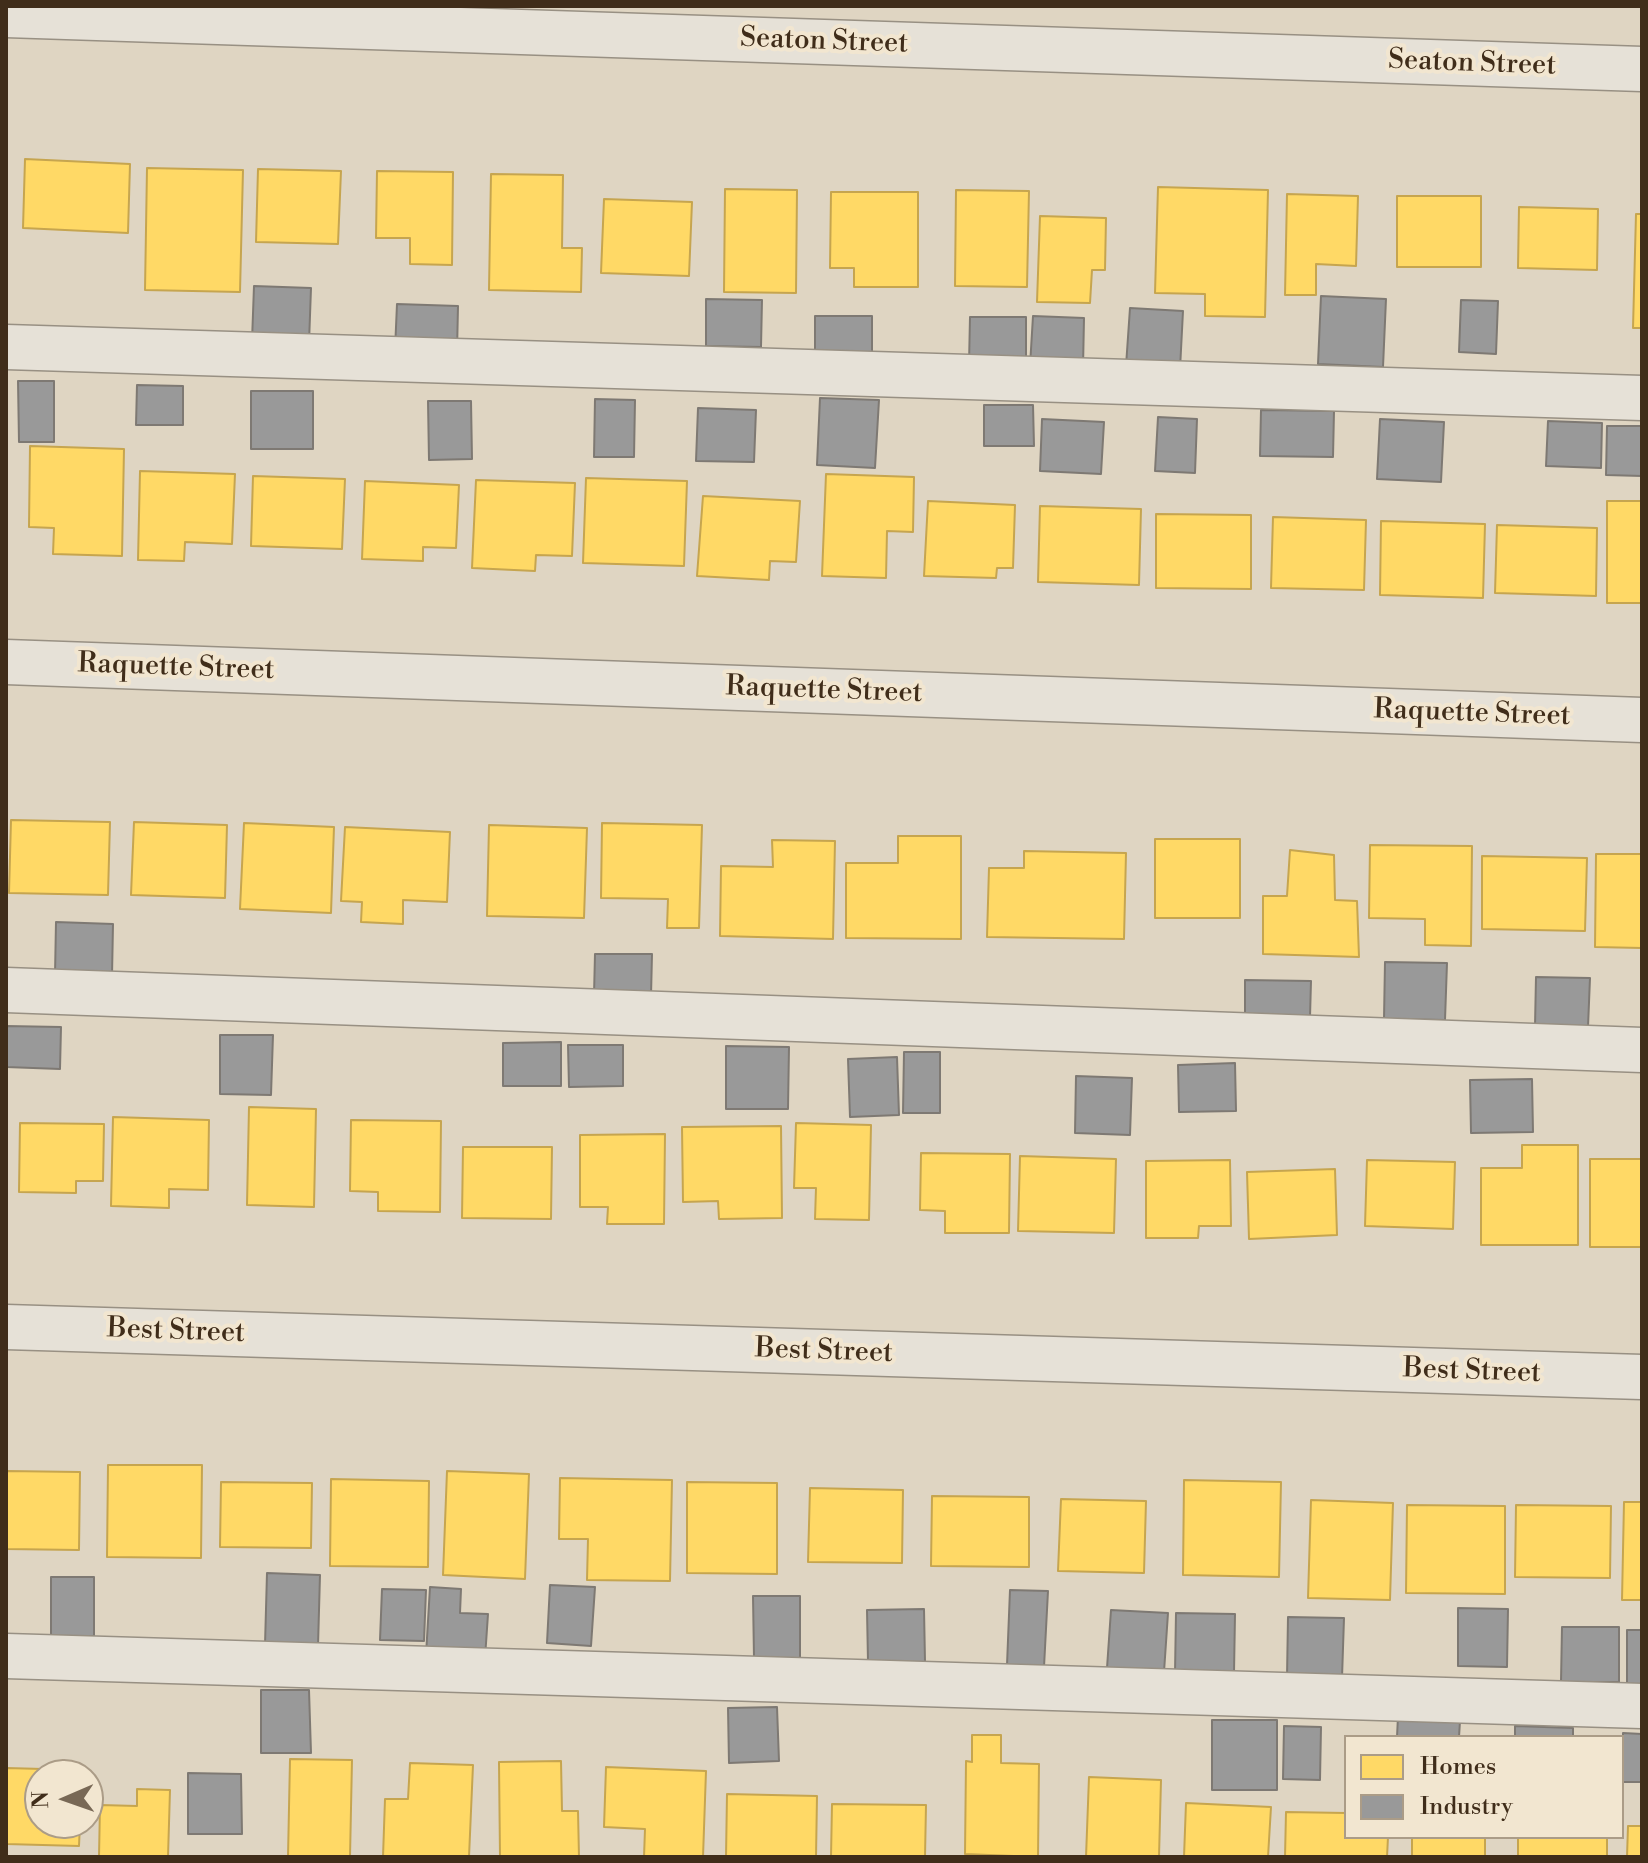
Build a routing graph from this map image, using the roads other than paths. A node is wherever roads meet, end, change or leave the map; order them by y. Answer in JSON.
{"nodes":[{"id":1,"x":6,"y":15,"type":"edge"},
{"id":2,"x":1642,"y":69,"type":"edge"},
{"id":3,"x":6,"y":347,"type":"edge"},
{"id":4,"x":1642,"y":398,"type":"edge"},
{"id":5,"x":6,"y":662,"type":"edge"},
{"id":6,"x":1642,"y":720,"type":"edge"},
{"id":7,"x":6,"y":990,"type":"edge"},
{"id":8,"x":1642,"y":1050,"type":"edge"},
{"id":9,"x":6,"y":1327,"type":"edge"},
{"id":10,"x":1642,"y":1377,"type":"edge"},
{"id":11,"x":6,"y":1656,"type":"edge"},
{"id":12,"x":1642,"y":1706,"type":"edge"}],
"edges":[{"from":1,"to":2,"type":"street","name":"Seaton Street"},
{"from":3,"to":4,"type":"street"},
{"from":5,"to":6,"type":"street","name":"Raquette Street"},
{"from":7,"to":8,"type":"street"},
{"from":9,"to":10,"type":"street","name":"Best Street"},
{"from":11,"to":12,"type":"street"}]}
